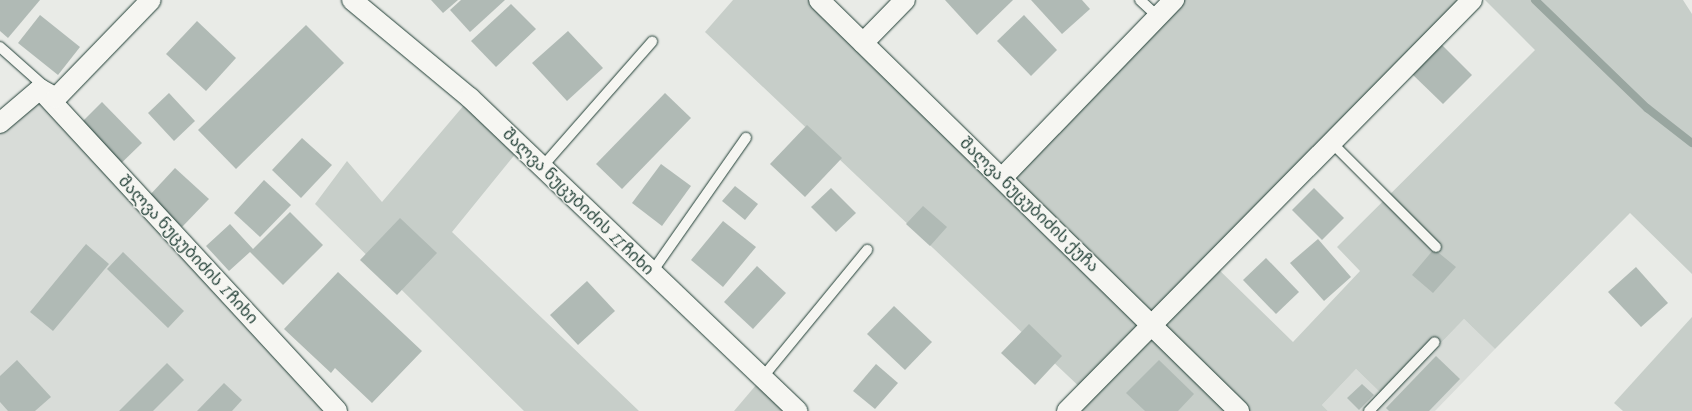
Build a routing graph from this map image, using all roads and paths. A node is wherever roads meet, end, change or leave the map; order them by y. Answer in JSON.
{"nodes":[{"id":1,"x":150,"y":0,"type":"edge"},
{"id":2,"x":352,"y":0,"type":"edge"},
{"id":3,"x":819,"y":0,"type":"edge"},
{"id":4,"x":905,"y":0,"type":"edge"},
{"id":5,"x":1140,"y":0,"type":"edge"},
{"id":6,"x":1174,"y":0,"type":"edge"},
{"id":7,"x":1472,"y":0,"type":"edge"},
{"id":8,"x":1158,"y":17,"type":"junction"},
{"id":9,"x":652,"y":42,"type":"dead end"},
{"id":10,"x":863,"y":43,"type":"junction"},
{"id":11,"x":0,"y":47,"type":"edge"},
{"id":12,"x":48,"y":93,"type":"junction"},
{"id":13,"x":0,"y":123,"type":"edge"},
{"id":14,"x":746,"y":138,"type":"dead end"},
{"id":15,"x":1332,"y":143,"type":"junction"},
{"id":16,"x":542,"y":167,"type":"junction"},
{"id":17,"x":1002,"y":178,"type":"junction"},
{"id":18,"x":1436,"y":247,"type":"dead end"},
{"id":19,"x":867,"y":250,"type":"dead end"},
{"id":20,"x":652,"y":272,"type":"junction"},
{"id":21,"x":1153,"y":325,"type":"junction"},
{"id":22,"x":1435,"y":342,"type":"dead end"},
{"id":23,"x":762,"y":378,"type":"junction"},
{"id":24,"x":337,"y":411,"type":"edge"},
{"id":25,"x":797,"y":411,"type":"edge"},
{"id":26,"x":1067,"y":411,"type":"edge"},
{"id":27,"x":1239,"y":411,"type":"edge"},
{"id":28,"x":1369,"y":411,"type":"edge"}],
"edges":[{"from":1,"to":12,"type":"street"},
{"from":2,"to":16,"type":"street","name":"შალვა ნუცუბიძის II ჩიხი"},
{"from":3,"to":10,"type":"street","name":"შალვა ნუცუბიძის ქუჩა"},
{"from":4,"to":10,"type":"street"},
{"from":5,"to":8,"type":"lane"},
{"from":6,"to":8,"type":"street"},
{"from":7,"to":15,"type":"street"},
{"from":8,"to":17,"type":"street"},
{"from":9,"to":16,"type":"lane"},
{"from":10,"to":17,"type":"street","name":"შალვა ნუცუბიძის ქუჩა"},
{"from":11,"to":12,"type":"lane"},
{"from":12,"to":13,"type":"street"},
{"from":12,"to":24,"type":"street","name":"შალვა ნუცუბიძის I ჩიხი"},
{"from":14,"to":20,"type":"lane"},
{"from":15,"to":18,"type":"lane"},
{"from":15,"to":21,"type":"street"},
{"from":16,"to":20,"type":"street","name":"შალვა ნუცუბიძის II ჩიხი"},
{"from":17,"to":21,"type":"street","name":"შალვა ნუცუბიძის ქუჩა"},
{"from":19,"to":23,"type":"lane"},
{"from":20,"to":23,"type":"street","name":"შალვა ნუცუბიძის II ჩიხი"},
{"from":21,"to":26,"type":"street"},
{"from":21,"to":27,"type":"street","name":"შალვა ნუცუბიძის ქუჩა"},
{"from":22,"to":28,"type":"lane"},
{"from":23,"to":25,"type":"street","name":"შალვა ნუცუბიძის II ჩიხი"}]}
